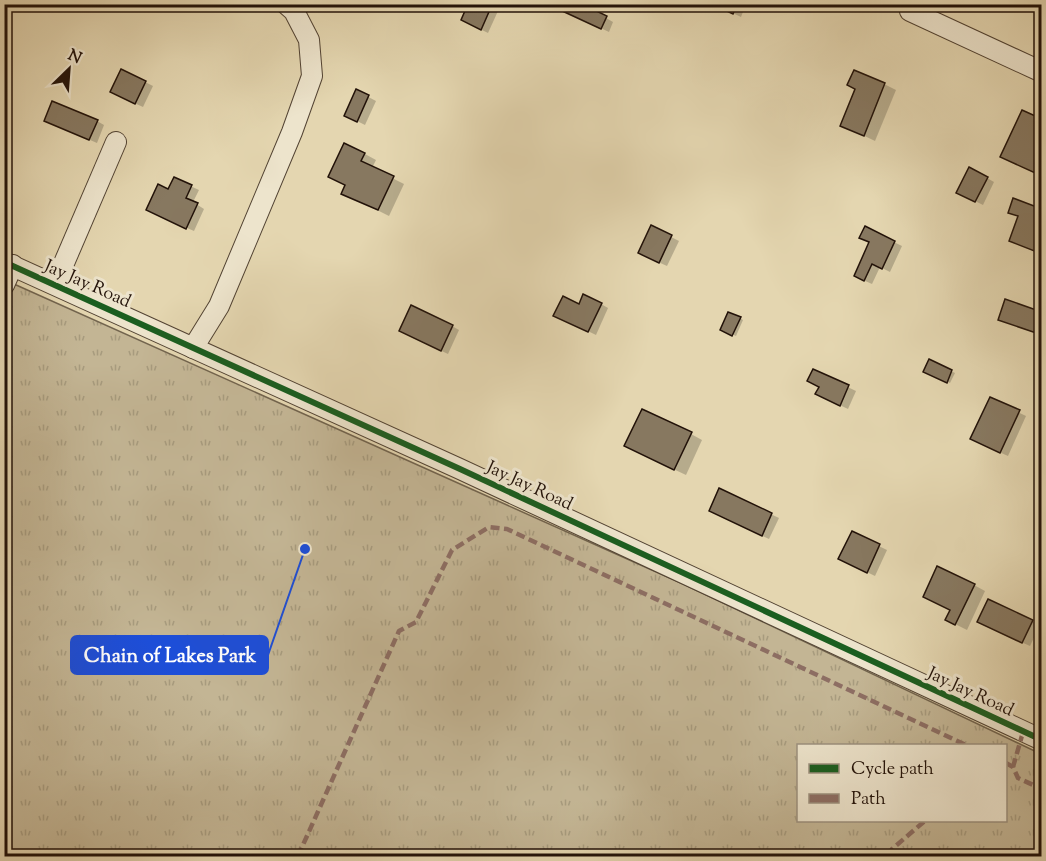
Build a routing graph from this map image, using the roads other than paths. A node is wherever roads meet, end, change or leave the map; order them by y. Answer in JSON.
{"nodes":[{"id":1,"x":286,"y":4,"type":"edge"},
{"id":2,"x":910,"y":11,"type":"dead end"},
{"id":3,"x":1041,"y":72,"type":"edge"},
{"id":4,"x":116,"y":142,"type":"dead end"},
{"id":5,"x":9,"y":263,"type":"edge"},
{"id":6,"x":55,"y":284,"type":"junction"},
{"id":7,"x":4,"y":285,"type":"edge"},
{"id":8,"x":193,"y":348,"type":"junction"},
{"id":9,"x":1041,"y":740,"type":"edge"}],
"edges":[{"from":1,"to":8,"type":"street"},
{"from":2,"to":3,"type":"street"},
{"from":4,"to":6,"type":"street"},
{"from":5,"to":6,"type":"street","name":"Jay Jay Road"},
{"from":5,"to":7,"type":"street"},
{"from":6,"to":8,"type":"street","name":"Jay Jay Road"},
{"from":8,"to":9,"type":"street","name":"Jay Jay Road"}]}
